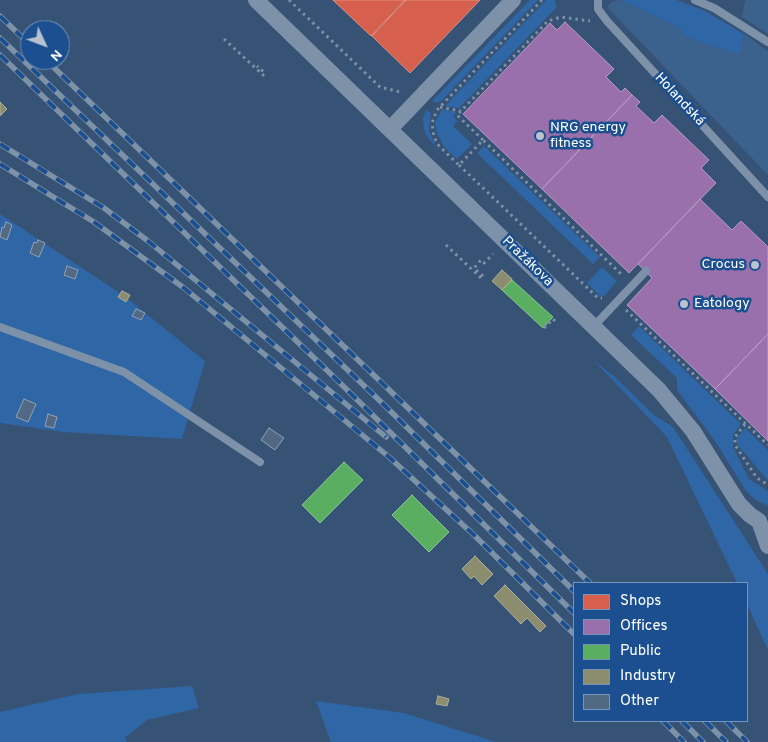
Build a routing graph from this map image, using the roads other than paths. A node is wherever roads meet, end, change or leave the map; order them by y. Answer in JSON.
{"nodes":[{"id":1,"x":256,"y":0,"type":"edge"},
{"id":2,"x":513,"y":0,"type":"edge"},
{"id":3,"x":598,"y":0,"type":"edge"},
{"id":4,"x":695,"y":0,"type":"edge"},
{"id":5,"x":768,"y":42,"type":"edge"},
{"id":6,"x":390,"y":129,"type":"junction"},
{"id":7,"x":768,"y":197,"type":"edge"},
{"id":8,"x":646,"y":272,"type":"dead end"},
{"id":9,"x":594,"y":326,"type":"junction"},
{"id":10,"x":0,"y":327,"type":"edge"},
{"id":11,"x":260,"y":462,"type":"dead end"},
{"id":12,"x":764,"y":521,"type":"edge"},
{"id":13,"x":768,"y":546,"type":"edge"}],
"edges":[{"from":1,"to":6,"type":"street","name":"Pražákova"},
{"from":2,"to":6,"type":"street"},
{"from":3,"to":7,"type":"lane","name":"Holandská"},
{"from":4,"to":5,"type":"lane"},
{"from":6,"to":9,"type":"street","name":"Pražákova"},
{"from":8,"to":9,"type":"lane"},
{"from":9,"to":12,"type":"street","name":"Pražákova"},
{"from":10,"to":11,"type":"lane"},
{"from":12,"to":13,"type":"street","name":"Pražákova"}]}
